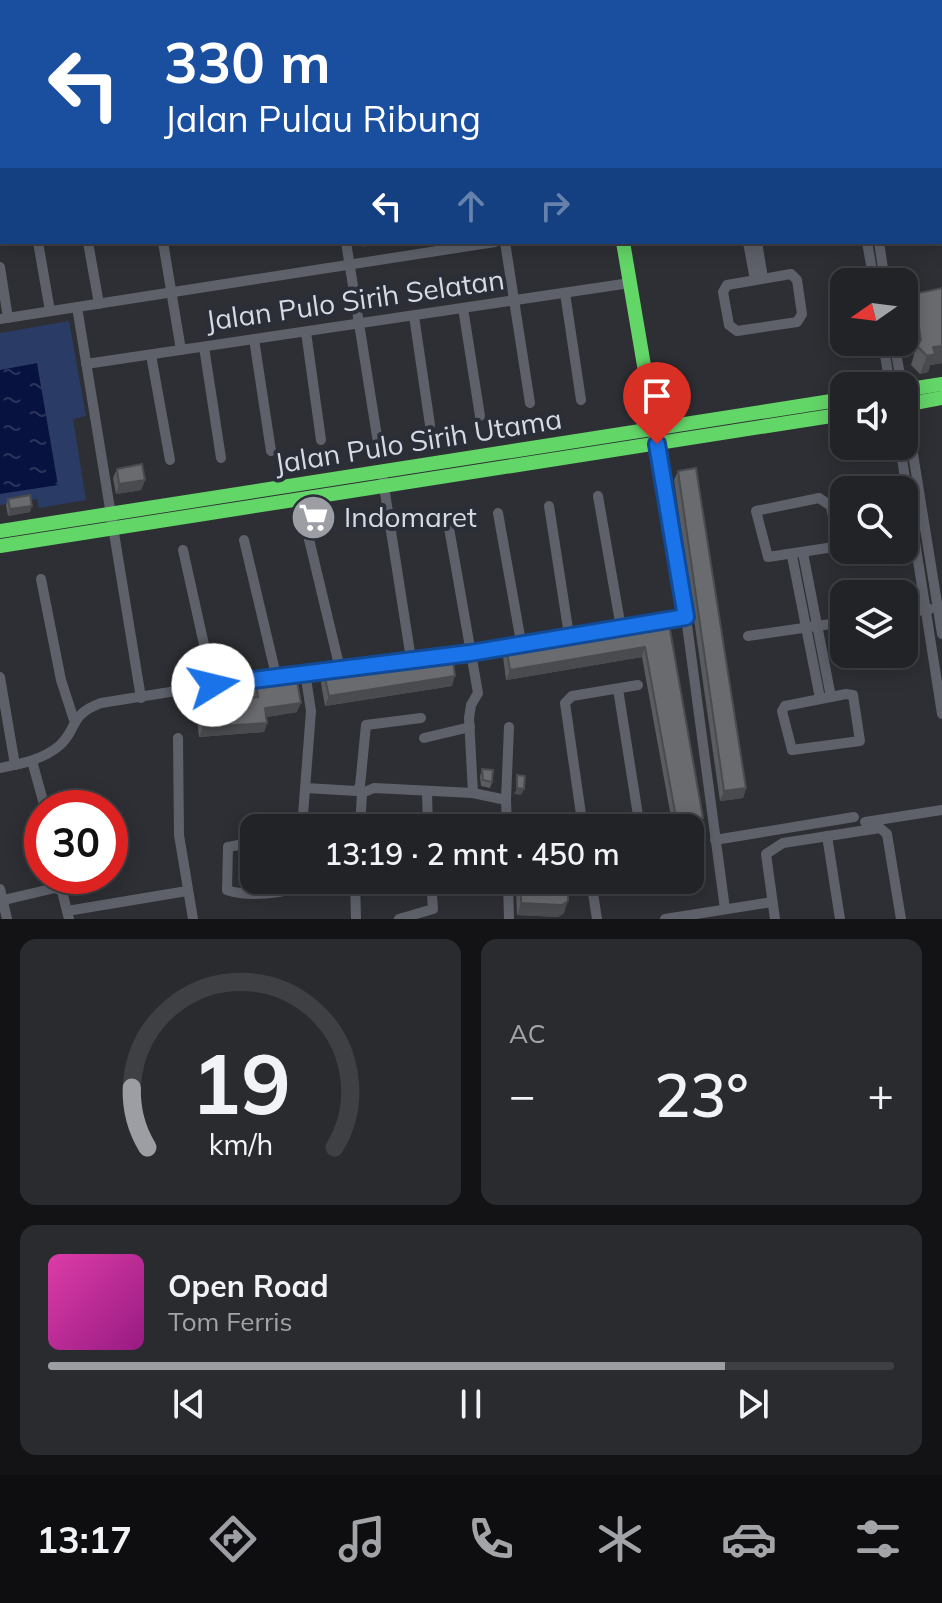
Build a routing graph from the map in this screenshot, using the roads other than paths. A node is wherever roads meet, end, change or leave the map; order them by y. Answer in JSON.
{"nodes":[{"id":1,"x":38,"y":244,"type":"edge"},
{"id":2,"x":88,"y":244,"type":"edge"},
{"id":3,"x":163,"y":244,"type":"edge"},
{"id":4,"x":346,"y":244,"type":"edge"},
{"id":5,"x":482,"y":244,"type":"edge"},
{"id":6,"x":505,"y":244,"type":"edge"},
{"id":7,"x":623,"y":244,"type":"edge"},
{"id":8,"x":749,"y":244,"type":"edge"},
{"id":9,"x":757,"y":244,"type":"edge"},
{"id":10,"x":867,"y":244,"type":"edge"},
{"id":11,"x":879,"y":244,"type":"edge"},
{"id":12,"x":349,"y":265,"type":"junction"},
{"id":13,"x":0,"y":267,"type":"edge"},
{"id":14,"x":872,"y":268,"type":"edge"},
{"id":15,"x":883,"y":268,"type":"edge"},
{"id":16,"x":759,"y":279,"type":"junction"},
{"id":17,"x":630,"y":283,"type":"junction"},
{"id":18,"x":171,"y":293,"type":"junction"},
{"id":19,"x":565,"y":293,"type":"junction"},
{"id":20,"x":514,"y":300,"type":"junction"},
{"id":21,"x":99,"y":304,"type":"junction"},
{"id":22,"x":77,"y":307,"type":"junction"},
{"id":23,"x":463,"y":308,"type":"junction"},
{"id":24,"x":50,"y":311,"type":"junction"},
{"id":25,"x":414,"y":316,"type":"junction"},
{"id":26,"x":4,"y":318,"type":"edge"},
{"id":27,"x":359,"y":324,"type":"junction"},
{"id":28,"x":306,"y":332,"type":"junction"},
{"id":29,"x":254,"y":339,"type":"junction"},
{"id":30,"x":204,"y":347,"type":"junction"},
{"id":31,"x":181,"y":350,"type":"junction"},
{"id":32,"x":151,"y":355,"type":"junction"},
{"id":33,"x":86,"y":364,"type":"junction"},
{"id":34,"x":942,"y":384,"type":"edge"},
{"id":35,"x":918,"y":386,"type":"edge"},
{"id":36,"x":942,"y":398,"type":"edge"},
{"id":37,"x":581,"y":400,"type":"dead end"},
{"id":38,"x":830,"y":402,"type":"edge"},
{"id":39,"x":918,"y":402,"type":"edge"},
{"id":40,"x":530,"y":403,"type":"dead end"},
{"id":41,"x":480,"y":416,"type":"dead end"},
{"id":42,"x":830,"y":416,"type":"edge"},
{"id":43,"x":430,"y":425,"type":"dead end"},
{"id":44,"x":700,"y":430,"type":"junction"},
{"id":45,"x":656,"y":437,"type":"junction"},
{"id":46,"x":321,"y":440,"type":"dead end"},
{"id":47,"x":271,"y":451,"type":"dead end"},
{"id":48,"x":380,"y":455,"type":"dead end"},
{"id":49,"x":221,"y":458,"type":"dead end"},
{"id":50,"x":170,"y":460,"type":"dead end"},
{"id":51,"x":902,"y":460,"type":"edge"},
{"id":52,"x":914,"y":460,"type":"edge"},
{"id":53,"x":383,"y":481,"type":"junction"},
{"id":54,"x":598,"y":496,"type":"dead end"},
{"id":55,"x":549,"y":506,"type":"dead end"},
{"id":56,"x":498,"y":513,"type":"dead end"},
{"id":57,"x":112,"y":521,"type":"junction"},
{"id":58,"x":449,"y":528,"type":"dead end"},
{"id":59,"x":0,"y":531,"type":"edge"},
{"id":60,"x":307,"y":531,"type":"dead end"},
{"id":61,"x":244,"y":540,"type":"dead end"},
{"id":62,"x":0,"y":546,"type":"edge"},
{"id":63,"x":183,"y":550,"type":"dead end"},
{"id":64,"x":798,"y":555,"type":"junction"},
{"id":65,"x":41,"y":579,"type":"dead end"},
{"id":66,"x":940,"y":608,"type":"edge"},
{"id":67,"x":925,"y":610,"type":"junction"},
{"id":68,"x":918,"y":611,"type":"edge"},
{"id":69,"x":686,"y":617,"type":"junction"},
{"id":70,"x":830,"y":624,"type":"edge"},
{"id":71,"x":813,"y":626,"type":"junction"},
{"id":72,"x":621,"y":628,"type":"junction"},
{"id":73,"x":942,"y":634,"type":"edge"},
{"id":74,"x":569,"y":635,"type":"junction"},
{"id":75,"x":748,"y":636,"type":"dead end"},
{"id":76,"x":521,"y":642,"type":"junction"},
{"id":77,"x":470,"y":653,"type":"junction"},
{"id":78,"x":411,"y":659,"type":"junction"},
{"id":79,"x":340,"y":669,"type":"junction"},
{"id":80,"x":305,"y":672,"type":"junction"},
{"id":81,"x":276,"y":675,"type":"junction"},
{"id":82,"x":0,"y":677,"type":"edge"},
{"id":83,"x":213,"y":685,"type":"junction"},
{"id":84,"x":638,"y":685,"type":"dead end"},
{"id":85,"x":618,"y":689,"type":"junction"},
{"id":86,"x":141,"y":698,"type":"junction"},
{"id":87,"x":826,"y":698,"type":"junction"},
{"id":88,"x":942,"y":714,"type":"edge"},
{"id":89,"x":421,"y":718,"type":"dead end"},
{"id":90,"x":74,"y":720,"type":"junction"},
{"id":91,"x":470,"y":727,"type":"junction"},
{"id":92,"x":509,"y":727,"type":"dead end"},
{"id":93,"x":178,"y":738,"type":"dead end"},
{"id":94,"x":424,"y":738,"type":"dead end"},
{"id":95,"x":32,"y":761,"type":"junction"},
{"id":96,"x":15,"y":765,"type":"junction"},
{"id":97,"x":0,"y":768,"type":"edge"},
{"id":98,"x":306,"y":788,"type":"junction"},
{"id":99,"x":40,"y":790,"type":"edge"},
{"id":100,"x":427,"y":792,"type":"junction"},
{"id":101,"x":473,"y":793,"type":"junction"},
{"id":102,"x":506,"y":800,"type":"junction"},
{"id":103,"x":942,"y":810,"type":"edge"},
{"id":104,"x":303,"y":814,"type":"edge"},
{"id":105,"x":362,"y":814,"type":"edge"},
{"id":106,"x":428,"y":814,"type":"edge"},
{"id":107,"x":506,"y":814,"type":"edge"},
{"id":108,"x":581,"y":814,"type":"edge"},
{"id":109,"x":638,"y":814,"type":"edge"},
{"id":110,"x":854,"y":817,"type":"dead end"},
{"id":111,"x":865,"y":822,"type":"dead end"},
{"id":112,"x":827,"y":836,"type":"junction"},
{"id":113,"x":715,"y":840,"type":"junction"},
{"id":114,"x":240,"y":845,"type":"edge"},
{"id":115,"x":240,"y":890,"type":"edge"},
{"id":116,"x":187,"y":891,"type":"junction"},
{"id":117,"x":355,"y":894,"type":"edge"},
{"id":118,"x":432,"y":894,"type":"edge"},
{"id":119,"x":508,"y":894,"type":"edge"},
{"id":120,"x":593,"y":894,"type":"edge"},
{"id":121,"x":1,"y":897,"type":"edge"},
{"id":122,"x":772,"y":902,"type":"junction"},
{"id":123,"x":725,"y":909,"type":"junction"},
{"id":124,"x":433,"y":914,"type":"edge"},
{"id":125,"x":68,"y":915,"type":"edge"},
{"id":126,"x":712,"y":915,"type":"edge"},
{"id":127,"x":7,"y":919,"type":"edge"},
{"id":128,"x":193,"y":919,"type":"edge"},
{"id":129,"x":356,"y":919,"type":"edge"},
{"id":130,"x":399,"y":919,"type":"edge"},
{"id":131,"x":509,"y":919,"type":"edge"},
{"id":132,"x":597,"y":919,"type":"edge"},
{"id":133,"x":665,"y":919,"type":"edge"},
{"id":134,"x":775,"y":919,"type":"edge"},
{"id":135,"x":840,"y":919,"type":"edge"},
{"id":136,"x":901,"y":919,"type":"edge"}],
"edges":[{"from":1,"to":24,"type":"street"},
{"from":2,"to":21,"type":"street"},
{"from":3,"to":18,"type":"street"},
{"from":4,"to":12,"type":"street"},
{"from":5,"to":12,"type":"street"},
{"from":6,"to":20,"type":"street"},
{"from":7,"to":17,"type":"main road"},
{"from":8,"to":16,"type":"street"},
{"from":9,"to":16,"type":"street"},
{"from":10,"to":14,"type":"street"},
{"from":11,"to":15,"type":"street"},
{"from":12,"to":18,"type":"street"},
{"from":12,"to":27,"type":"street"},
{"from":13,"to":26,"type":"street"},
{"from":16,"to":16,"type":"street"},
{"from":17,"to":19,"type":"street","name":"Jalan Pulo Sirih Selatan"},
{"from":17,"to":45,"type":"main road"},
{"from":18,"to":21,"type":"street"},
{"from":18,"to":31,"type":"street"},
{"from":19,"to":20,"type":"street","name":"Jalan Pulo Sirih Selatan"},
{"from":19,"to":37,"type":"street"},
{"from":20,"to":23,"type":"street","name":"Jalan Pulo Sirih Selatan"},
{"from":20,"to":40,"type":"street"},
{"from":21,"to":22,"type":"street"},
{"from":22,"to":24,"type":"street"},
{"from":22,"to":33,"type":"street"},
{"from":23,"to":25,"type":"street","name":"Jalan Pulo Sirih Selatan"},
{"from":23,"to":41,"type":"street"},
{"from":24,"to":26,"type":"street"},
{"from":25,"to":27,"type":"street","name":"Jalan Pulo Sirih Selatan"},
{"from":25,"to":43,"type":"street"},
{"from":27,"to":28,"type":"street","name":"Jalan Pulo Sirih Selatan"},
{"from":27,"to":48,"type":"street"},
{"from":28,"to":29,"type":"street","name":"Jalan Pulo Sirih Selatan"},
{"from":28,"to":46,"type":"street"},
{"from":29,"to":30,"type":"street","name":"Jalan Pulo Sirih Selatan"},
{"from":29,"to":47,"type":"street"},
{"from":30,"to":31,"type":"street","name":"Jalan Pulo Sirih Selatan"},
{"from":30,"to":49,"type":"street"},
{"from":31,"to":32,"type":"street","name":"Jalan Pulo Sirih Selatan"},
{"from":32,"to":33,"type":"street","name":"Jalan Pulo Sirih Selatan"},
{"from":32,"to":50,"type":"street"},
{"from":33,"to":57,"type":"street"},
{"from":34,"to":35,"type":"main road"},
{"from":36,"to":39,"type":"main road"},
{"from":38,"to":44,"type":"main road","name":"Jalan Pulo Sirih Utama"},
{"from":42,"to":44,"type":"main road","name":"Jalan Pulo Sirih Utama"},
{"from":44,"to":45,"type":"main road","name":"Jalan Pulo Sirih Utama"},
{"from":45,"to":53,"type":"main road","name":"Jalan Pulo Sirih Utama"},
{"from":45,"to":69,"type":"street"},
{"from":51,"to":67,"type":"street"},
{"from":52,"to":66,"type":"street"},
{"from":53,"to":57,"type":"main road","name":"Jalan Pulo Sirih Utama"},
{"from":53,"to":78,"type":"street"},
{"from":54,"to":72,"type":"street"},
{"from":55,"to":74,"type":"street"},
{"from":56,"to":76,"type":"street"},
{"from":57,"to":59,"type":"main road","name":"Jalan Pulo Sirih Utama"},
{"from":57,"to":62,"type":"main road","name":"Jalan Pulo Sirih Utama"},
{"from":57,"to":86,"type":"street"},
{"from":58,"to":77,"type":"street"},
{"from":60,"to":79,"type":"street"},
{"from":61,"to":81,"type":"street"},
{"from":63,"to":83,"type":"street"},
{"from":64,"to":64,"type":"street"},
{"from":64,"to":71,"type":"street"},
{"from":65,"to":90,"type":"street"},
{"from":66,"to":67,"type":"street"},
{"from":66,"to":73,"type":"street"},
{"from":67,"to":68,"type":"street"},
{"from":67,"to":88,"type":"street"},
{"from":69,"to":72,"type":"street"},
{"from":69,"to":113,"type":"street"},
{"from":70,"to":71,"type":"street"},
{"from":71,"to":75,"type":"street"},
{"from":71,"to":87,"type":"street"},
{"from":72,"to":74,"type":"street"},
{"from":74,"to":76,"type":"street"},
{"from":76,"to":77,"type":"street"},
{"from":77,"to":78,"type":"street"},
{"from":77,"to":91,"type":"street"},
{"from":78,"to":79,"type":"street"},
{"from":79,"to":80,"type":"street"},
{"from":80,"to":81,"type":"street"},
{"from":80,"to":98,"type":"street"},
{"from":81,"to":83,"type":"street"},
{"from":82,"to":96,"type":"street"},
{"from":83,"to":86,"type":"street"},
{"from":84,"to":85,"type":"street"},
{"from":85,"to":108,"type":"street"},
{"from":85,"to":109,"type":"street"},
{"from":86,"to":90,"type":"street"},
{"from":87,"to":87,"type":"street"},
{"from":89,"to":98,"type":"street"},
{"from":90,"to":95,"type":"street"},
{"from":91,"to":94,"type":"street"},
{"from":91,"to":101,"type":"street"},
{"from":92,"to":102,"type":"street"},
{"from":93,"to":116,"type":"street"},
{"from":95,"to":96,"type":"street"},
{"from":95,"to":99,"type":"street"},
{"from":96,"to":97,"type":"street"},
{"from":98,"to":104,"type":"street"},
{"from":100,"to":101,"type":"street"},
{"from":100,"to":105,"type":"street"},
{"from":100,"to":106,"type":"street"},
{"from":101,"to":102,"type":"street"},
{"from":102,"to":107,"type":"street"},
{"from":103,"to":111,"type":"street"},
{"from":110,"to":113,"type":"street"},
{"from":112,"to":122,"type":"street"},
{"from":112,"to":135,"type":"street"},
{"from":112,"to":136,"type":"street"},
{"from":113,"to":123,"type":"street"},
{"from":114,"to":115,"type":"street"},
{"from":116,"to":125,"type":"street"},
{"from":116,"to":128,"type":"street"},
{"from":117,"to":129,"type":"street"},
{"from":118,"to":124,"type":"street"},
{"from":119,"to":131,"type":"street"},
{"from":120,"to":132,"type":"street"},
{"from":121,"to":125,"type":"street"},
{"from":121,"to":127,"type":"street"},
{"from":122,"to":123,"type":"street"},
{"from":122,"to":134,"type":"street"},
{"from":123,"to":126,"type":"street"},
{"from":124,"to":130,"type":"street"},
{"from":126,"to":133,"type":"street"}]}
